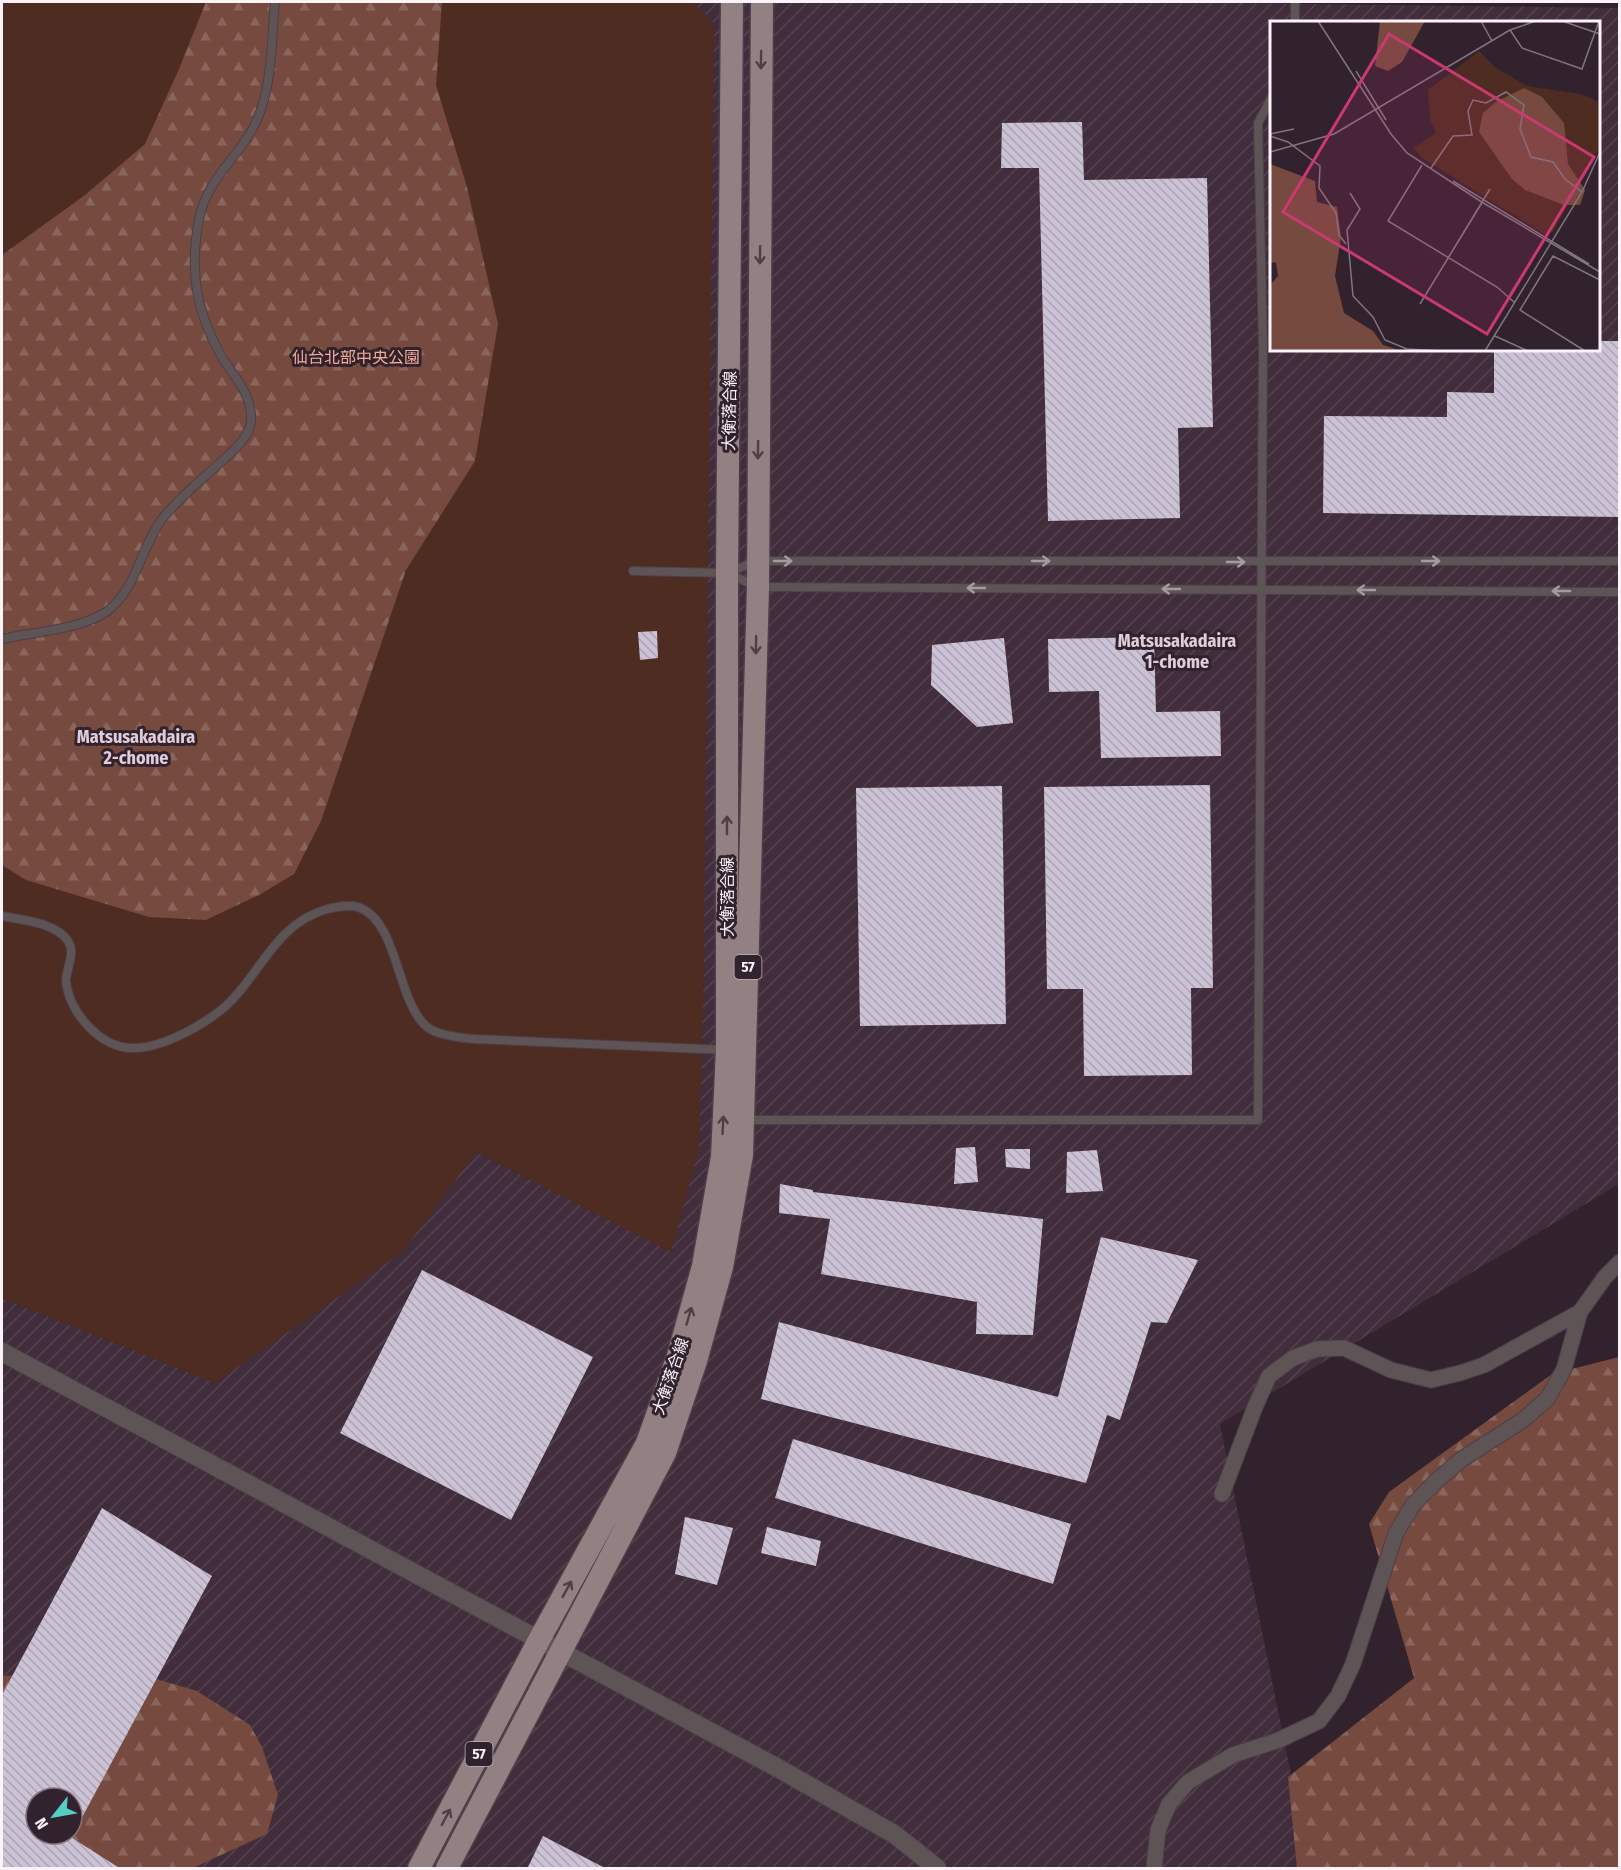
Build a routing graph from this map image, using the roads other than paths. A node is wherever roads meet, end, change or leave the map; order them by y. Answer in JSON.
{"nodes":[{"id":1,"x":275,"y":2,"type":"edge"},
{"id":2,"x":732,"y":2,"type":"edge"},
{"id":3,"x":762,"y":2,"type":"edge"},
{"id":4,"x":1294,"y":2,"type":"edge"},
{"id":5,"x":1295,"y":21,"type":"edge"},
{"id":6,"x":1270,"y":101,"type":"edge"},
{"id":7,"x":757,"y":561,"type":"junction"},
{"id":8,"x":1620,"y":561,"type":"edge"},
{"id":9,"x":1261,"y":562,"type":"junction"},
{"id":10,"x":633,"y":571,"type":"dead end"},
{"id":11,"x":727,"y":573,"type":"junction"},
{"id":12,"x":758,"y":587,"type":"junction"},
{"id":13,"x":1261,"y":589,"type":"junction"},
{"id":14,"x":1620,"y":592,"type":"edge"},
{"id":15,"x":2,"y":639,"type":"edge"},
{"id":16,"x":2,"y":916,"type":"edge"},
{"id":17,"x":727,"y":1050,"type":"junction"},
{"id":18,"x":744,"y":1120,"type":"junction"},
{"id":19,"x":1620,"y":1262,"type":"edge"},
{"id":20,"x":1580,"y":1312,"type":"junction"},
{"id":21,"x":2,"y":1352,"type":"edge"},
{"id":22,"x":1222,"y":1494,"type":"dead end"},
{"id":23,"x":539,"y":1640,"type":"junction"},
{"id":24,"x":562,"y":1653,"type":"junction"},
{"id":25,"x":419,"y":1869,"type":"edge"},
{"id":26,"x":447,"y":1869,"type":"edge"},
{"id":27,"x":937,"y":1869,"type":"edge"},
{"id":28,"x":1154,"y":1869,"type":"edge"}],
"edges":[{"from":1,"to":15,"type":"lane"},
{"from":2,"to":11,"type":"main road","name":"大衡落合線","number":"57"},
{"from":3,"to":7,"type":"main road","name":"大衡落合線","number":"57","one_way":true},
{"from":4,"to":5,"type":"lane"},
{"from":6,"to":9,"type":"lane"},
{"from":7,"to":9,"type":"lane","one_way":true},
{"from":7,"to":11,"type":"lane"},
{"from":7,"to":12,"type":"main road","name":"大衡落合線","number":"57"},
{"from":9,"to":8,"type":"lane","one_way":true},
{"from":9,"to":13,"type":"lane"},
{"from":10,"to":11,"type":"lane"},
{"from":11,"to":12,"type":"lane"},
{"from":17,"to":11,"type":"main road","name":"大衡落合線","number":"57","one_way":true},
{"from":13,"to":12,"type":"lane","one_way":true},
{"from":12,"to":18,"type":"main road","name":"大衡落合線","number":"57","one_way":true},
{"from":14,"to":13,"type":"lane","one_way":true},
{"from":13,"to":18,"type":"lane"},
{"from":16,"to":17,"type":"lane"},
{"from":23,"to":17,"type":"main road","name":"大衡落合線","number":"57","one_way":true},
{"from":18,"to":24,"type":"main road","name":"大衡落合線","number":"57"},
{"from":19,"to":20,"type":"street"},
{"from":20,"to":22,"type":"street"},
{"from":20,"to":28,"type":"street"},
{"from":21,"to":23,"type":"street"},
{"from":23,"to":24,"type":"street"},
{"from":25,"to":23,"type":"main road","name":"大衡落合線","number":"57","one_way":true},
{"from":24,"to":26,"type":"main road","name":"大衡落合線","number":"57"},
{"from":24,"to":27,"type":"street"}]}
